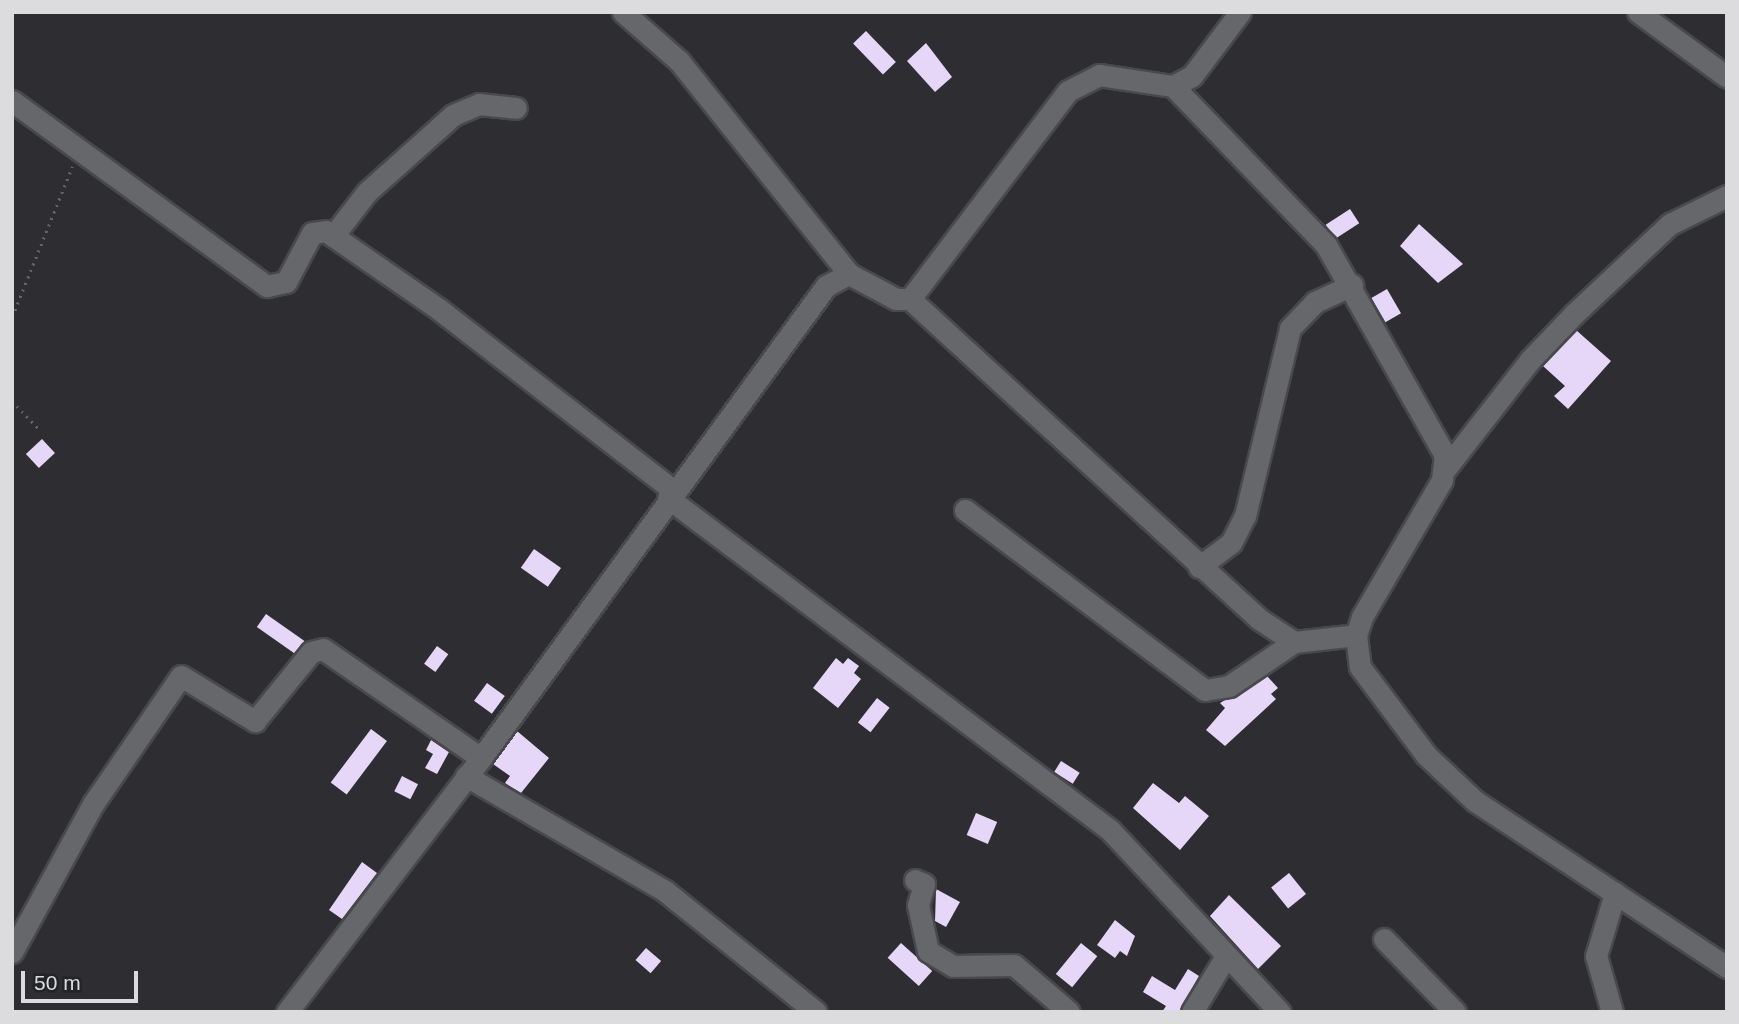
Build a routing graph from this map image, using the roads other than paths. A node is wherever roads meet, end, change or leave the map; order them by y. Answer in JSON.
{"nodes":[{"id":1,"x":623,"y":12,"type":"edge"},
{"id":2,"x":1240,"y":12,"type":"edge"},
{"id":3,"x":1639,"y":12,"type":"edge"},
{"id":4,"x":1727,"y":77,"type":"edge"},
{"id":5,"x":1172,"y":86,"type":"junction"},
{"id":6,"x":12,"y":101,"type":"edge"},
{"id":7,"x":516,"y":108,"type":"dead end"},
{"id":8,"x":1727,"y":196,"type":"edge"},
{"id":9,"x":334,"y":236,"type":"junction"},
{"id":10,"x":849,"y":274,"type":"junction"},
{"id":11,"x":1352,"y":285,"type":"junction"},
{"id":12,"x":910,"y":299,"type":"junction"},
{"id":13,"x":1446,"y":468,"type":"junction"},
{"id":14,"x":671,"y":494,"type":"junction"},
{"id":15,"x":965,"y":510,"type":"dead end"},
{"id":16,"x":1199,"y":567,"type":"junction"},
{"id":17,"x":1356,"y":635,"type":"junction"},
{"id":18,"x":1294,"y":642,"type":"junction"},
{"id":19,"x":481,"y":758,"type":"junction"},
{"id":20,"x":467,"y":776,"type":"junction"},
{"id":21,"x":915,"y":880,"type":"dead end"},
{"id":22,"x":1615,"y":893,"type":"junction"},
{"id":23,"x":1384,"y":939,"type":"dead end"},
{"id":24,"x":12,"y":952,"type":"edge"},
{"id":25,"x":1226,"y":956,"type":"junction"},
{"id":26,"x":1727,"y":967,"type":"edge"},
{"id":27,"x":287,"y":1012,"type":"edge"},
{"id":28,"x":816,"y":1012,"type":"edge"},
{"id":29,"x":1069,"y":1012,"type":"edge"},
{"id":30,"x":1192,"y":1012,"type":"edge"},
{"id":31,"x":1280,"y":1012,"type":"edge"},
{"id":32,"x":1455,"y":1012,"type":"edge"},
{"id":33,"x":1612,"y":1012,"type":"edge"}],
"edges":[{"from":1,"to":10,"type":"street"},
{"from":2,"to":5,"type":"street"},
{"from":3,"to":4,"type":"street"},
{"from":5,"to":11,"type":"street"},
{"from":5,"to":12,"type":"street"},
{"from":6,"to":9,"type":"street"},
{"from":7,"to":9,"type":"street"},
{"from":8,"to":13,"type":"street"},
{"from":9,"to":14,"type":"street"},
{"from":10,"to":12,"type":"street"},
{"from":10,"to":14,"type":"street"},
{"from":11,"to":13,"type":"street"},
{"from":11,"to":16,"type":"street"},
{"from":12,"to":16,"type":"street"},
{"from":13,"to":17,"type":"street"},
{"from":14,"to":19,"type":"street"},
{"from":14,"to":25,"type":"street"},
{"from":15,"to":18,"type":"street"},
{"from":16,"to":18,"type":"street"},
{"from":17,"to":18,"type":"street"},
{"from":17,"to":22,"type":"street"},
{"from":19,"to":20,"type":"street"},
{"from":19,"to":24,"type":"street"},
{"from":20,"to":27,"type":"street"},
{"from":20,"to":28,"type":"street"},
{"from":21,"to":29,"type":"street"},
{"from":22,"to":26,"type":"street"},
{"from":22,"to":33,"type":"street"},
{"from":23,"to":32,"type":"street"},
{"from":25,"to":30,"type":"street"},
{"from":25,"to":31,"type":"street"}]}
